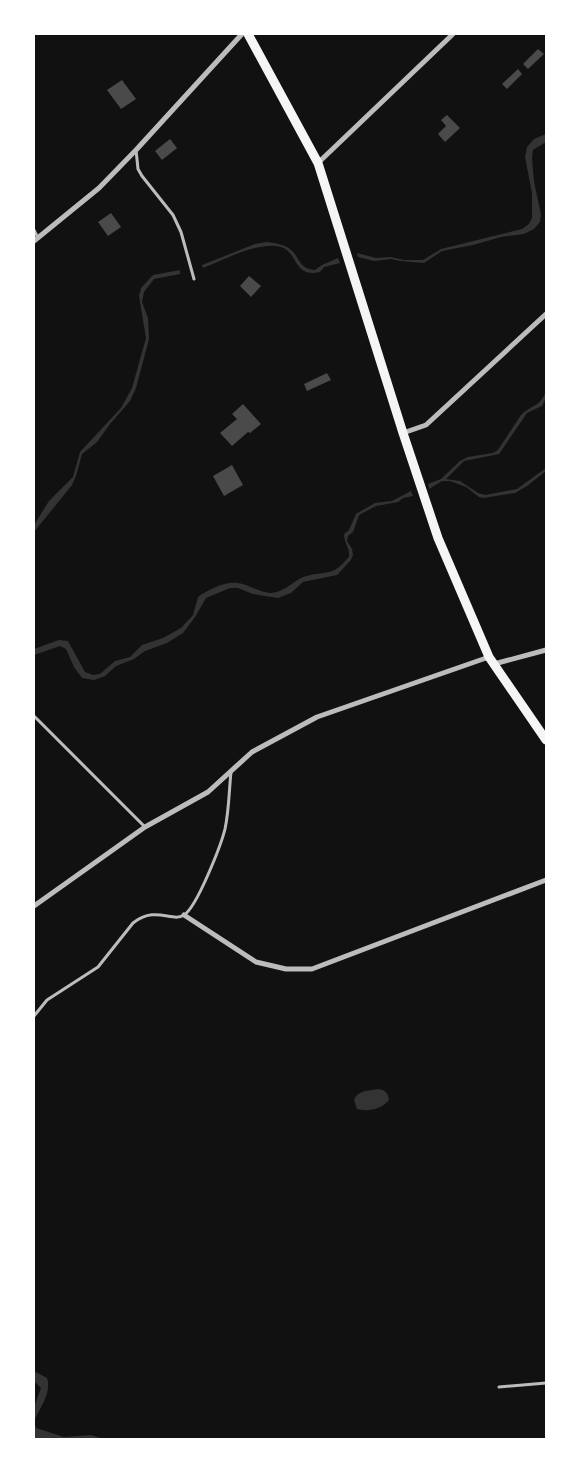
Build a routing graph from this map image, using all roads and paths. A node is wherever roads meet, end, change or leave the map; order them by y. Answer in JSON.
{"nodes":[{"id":1,"x":242,"y":34,"type":"edge"},
{"id":2,"x":248,"y":34,"type":"edge"},
{"id":3,"x":452,"y":34,"type":"edge"},
{"id":4,"x":136,"y":150,"type":"junction"},
{"id":5,"x":318,"y":163,"type":"junction"},
{"id":6,"x":34,"y":230,"type":"edge"},
{"id":7,"x":36,"y":240,"type":"edge"},
{"id":8,"x":194,"y":279,"type":"dead end"},
{"id":9,"x":546,"y":314,"type":"edge"},
{"id":10,"x":403,"y":433,"type":"junction"},
{"id":11,"x":546,"y":650,"type":"edge"},
{"id":12,"x":492,"y":660,"type":"junction"},
{"id":13,"x":34,"y":716,"type":"edge"},
{"id":14,"x":546,"y":740,"type":"edge"},
{"id":15,"x":231,"y":772,"type":"junction"},
{"id":16,"x":145,"y":827,"type":"junction"},
{"id":17,"x":546,"y":880,"type":"edge"},
{"id":18,"x":34,"y":906,"type":"edge"},
{"id":19,"x":184,"y":915,"type":"junction"},
{"id":20,"x":34,"y":1016,"type":"edge"},
{"id":21,"x":546,"y":1383,"type":"edge"},
{"id":22,"x":499,"y":1387,"type":"dead end"}],
"edges":[{"from":1,"to":4,"type":"street"},
{"from":2,"to":5,"type":"main road"},
{"from":3,"to":5,"type":"street"},
{"from":4,"to":7,"type":"street"},
{"from":4,"to":8,"type":"lane"},
{"from":5,"to":10,"type":"main road"},
{"from":6,"to":7,"type":"lane"},
{"from":9,"to":10,"type":"street"},
{"from":10,"to":12,"type":"main road"},
{"from":11,"to":12,"type":"street"},
{"from":12,"to":14,"type":"main road"},
{"from":12,"to":15,"type":"street"},
{"from":13,"to":16,"type":"lane"},
{"from":15,"to":16,"type":"street"},
{"from":15,"to":19,"type":"lane"},
{"from":16,"to":18,"type":"street"},
{"from":17,"to":19,"type":"street"},
{"from":19,"to":20,"type":"lane"},
{"from":21,"to":22,"type":"lane"}]}
